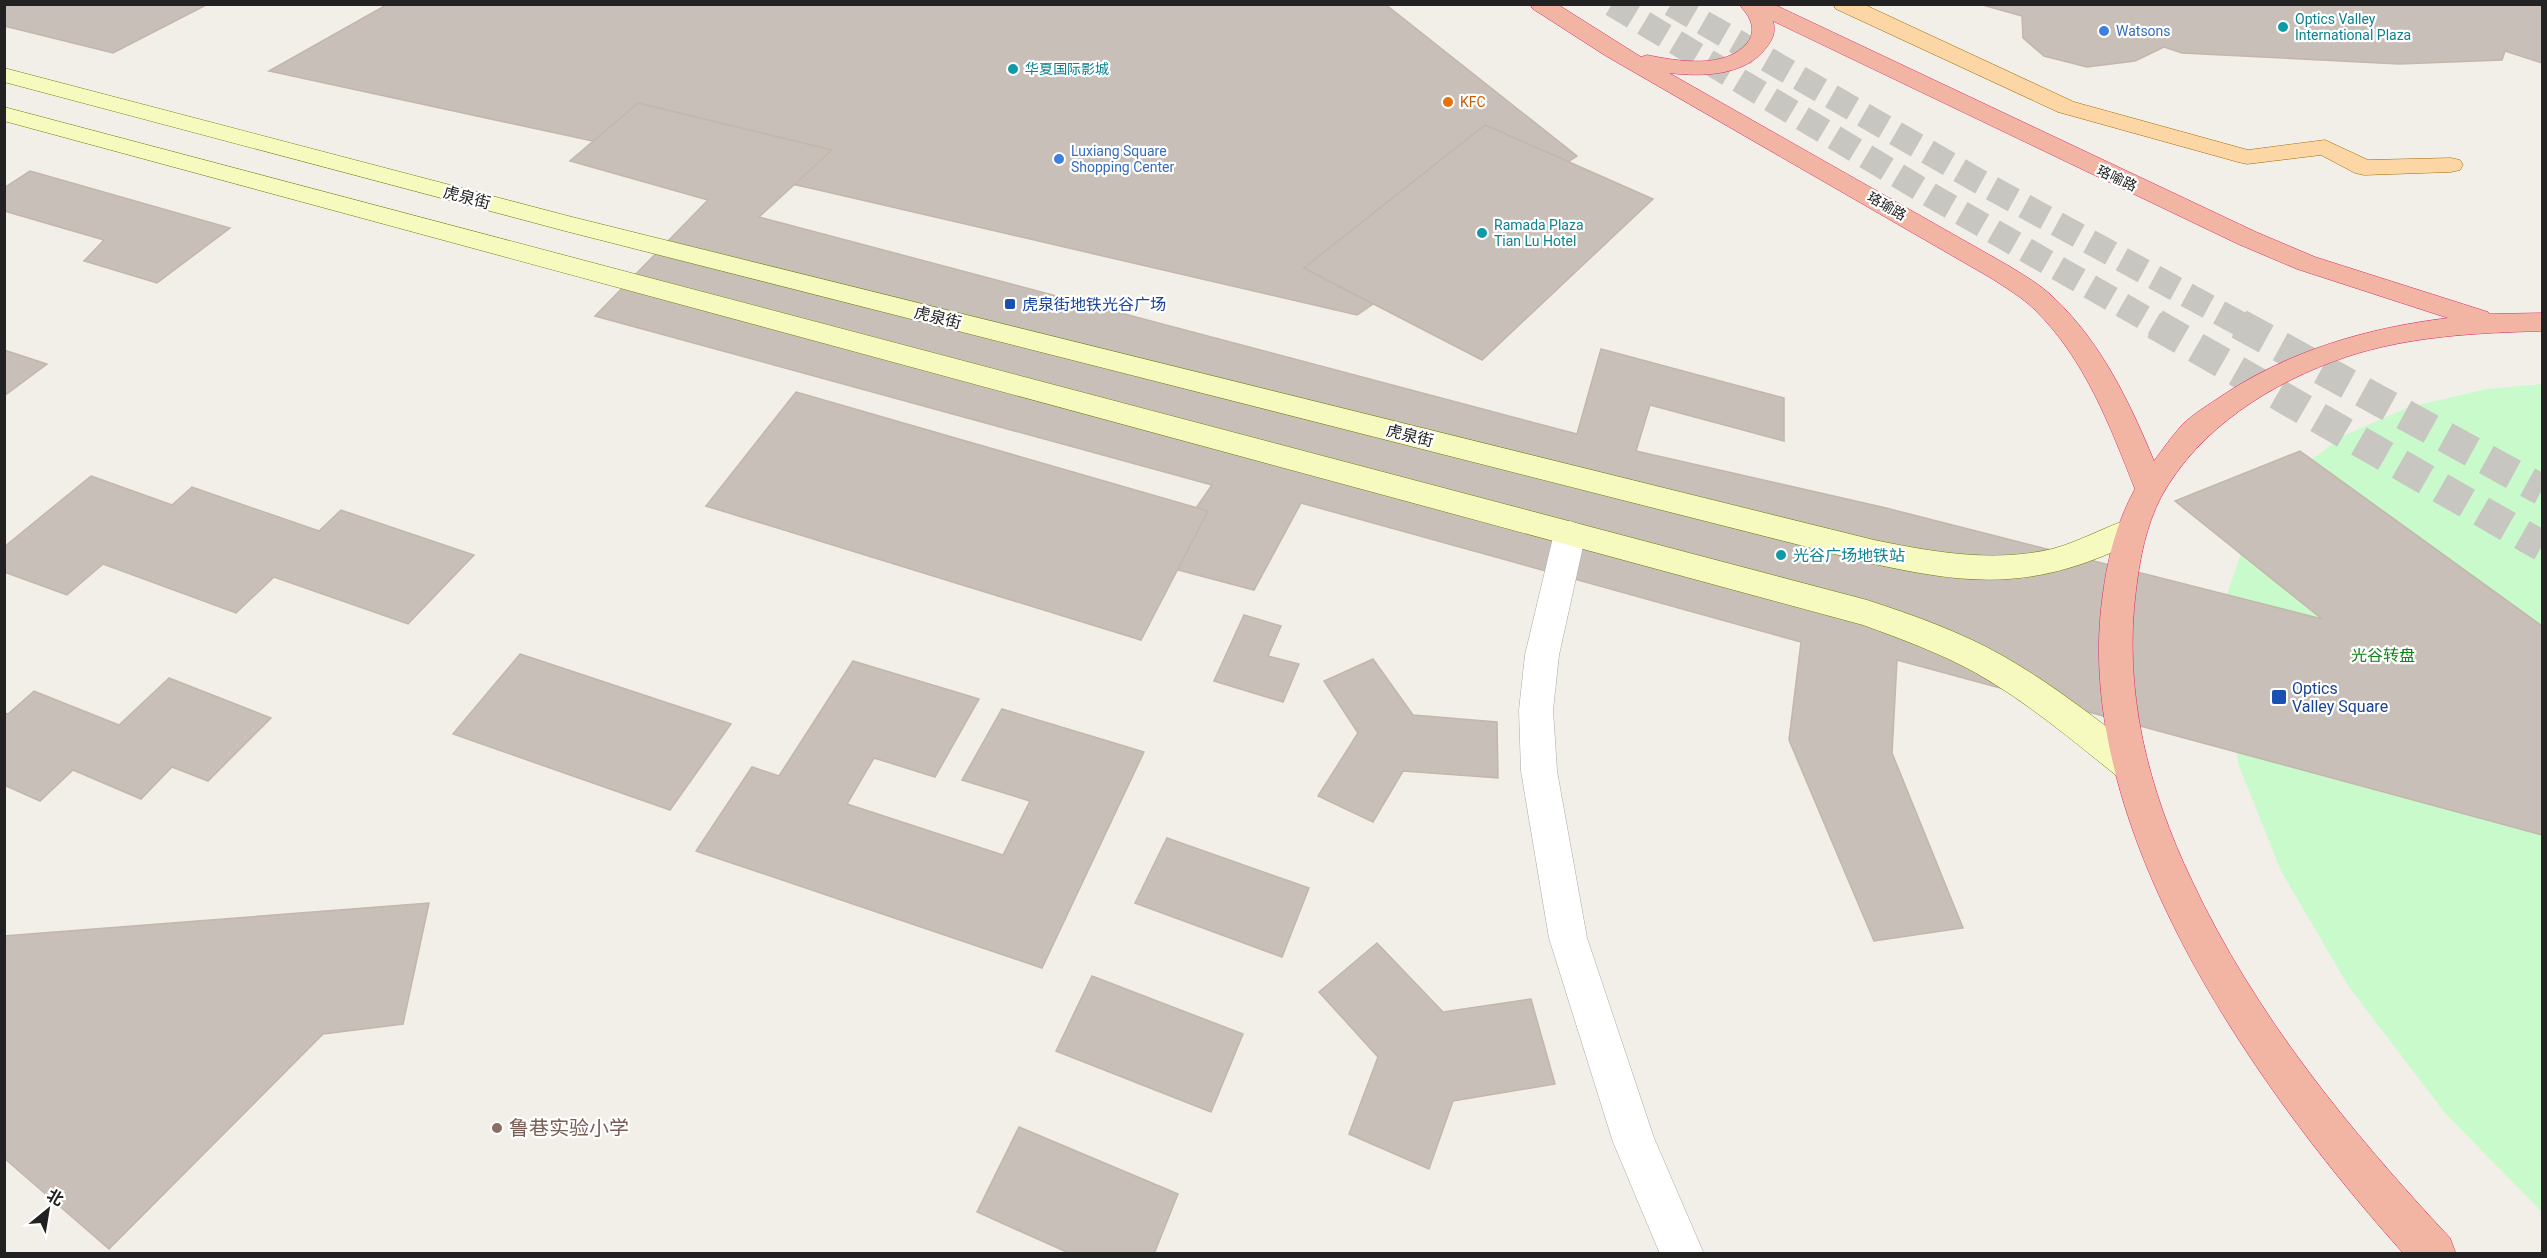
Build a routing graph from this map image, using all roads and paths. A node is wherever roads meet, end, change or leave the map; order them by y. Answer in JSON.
{"nodes":[{"id":1,"x":1541,"y":4,"type":"edge"},
{"id":2,"x":1752,"y":4,"type":"edge"},
{"id":3,"x":1844,"y":4,"type":"edge"},
{"id":4,"x":1614,"y":51,"type":"junction"},
{"id":5,"x":4,"y":75,"type":"edge"},
{"id":6,"x":4,"y":114,"type":"edge"},
{"id":7,"x":2451,"y":165,"type":"dead end"},
{"id":8,"x":2492,"y":322,"type":"junction"},
{"id":9,"x":2542,"y":322,"type":"edge"},
{"id":10,"x":2150,"y":489,"type":"junction"},
{"id":11,"x":2130,"y":531,"type":"junction"},
{"id":12,"x":1570,"y":533,"type":"junction"},
{"id":13,"x":2130,"y":765,"type":"junction"},
{"id":14,"x":1682,"y":1254,"type":"edge"},
{"id":15,"x":2434,"y":1254,"type":"edge"}],
"edges":[{"from":1,"to":4,"type":"highway","name":"珞瑜路"},
{"from":2,"to":4,"type":"highway"},
{"from":2,"to":8,"type":"highway","name":"珞喻路"},
{"from":3,"to":7,"type":"main road"},
{"from":4,"to":10,"type":"highway","name":"珞瑜路"},
{"from":5,"to":11,"type":"main road","name":"虎泉街"},
{"from":6,"to":12,"type":"main road"},
{"from":8,"to":9,"type":"highway"},
{"from":8,"to":10,"type":"highway"},
{"from":10,"to":11,"type":"highway"},
{"from":11,"to":13,"type":"highway"},
{"from":12,"to":13,"type":"main road"},
{"from":12,"to":14,"type":"street"},
{"from":13,"to":15,"type":"highway"}]}
